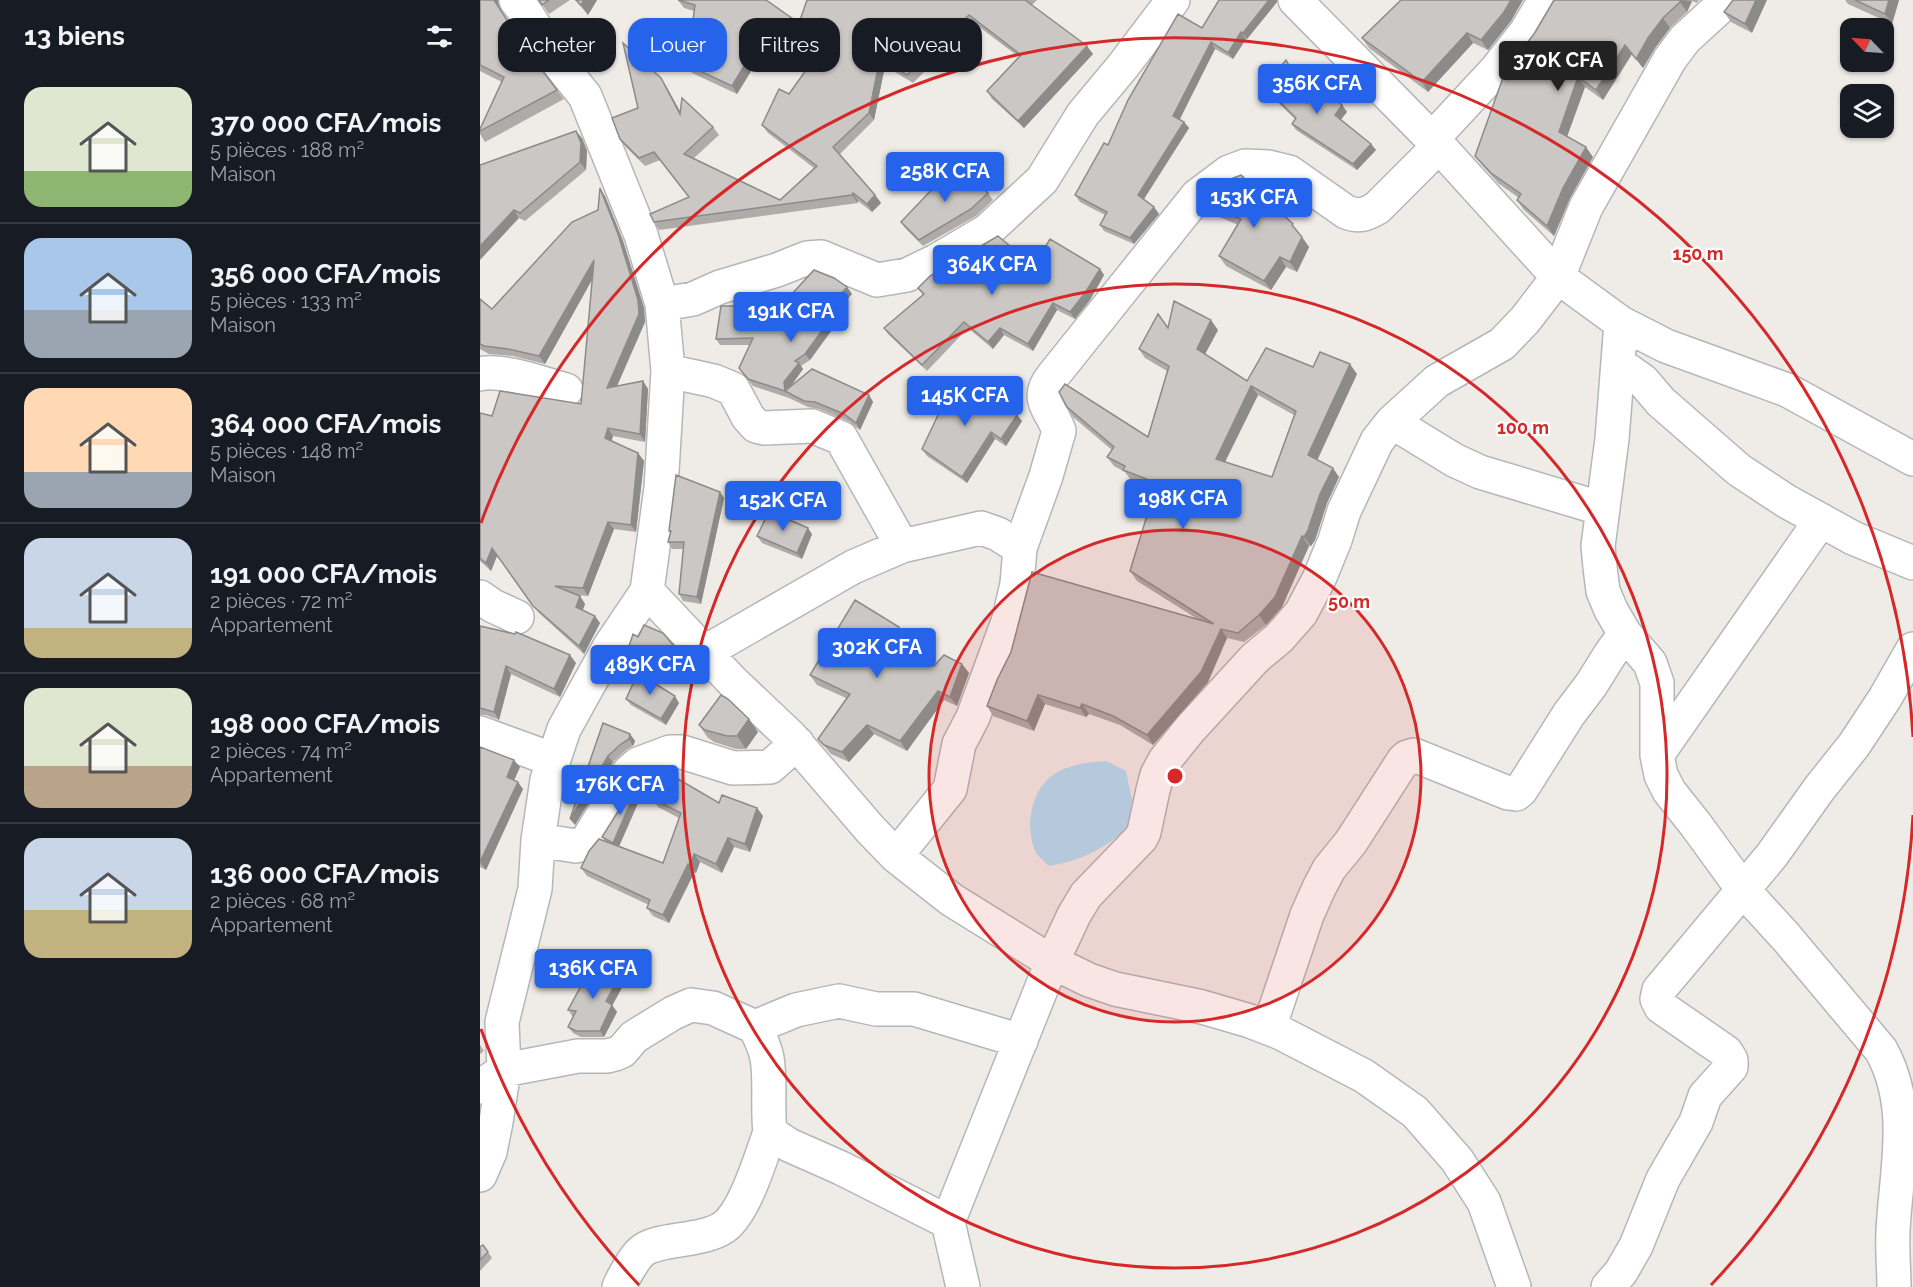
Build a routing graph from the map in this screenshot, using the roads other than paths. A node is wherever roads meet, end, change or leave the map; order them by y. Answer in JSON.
{"nodes":[{"id":1,"x":516,"y":0,"type":"edge"},
{"id":2,"x":1173,"y":0,"type":"edge"},
{"id":3,"x":1295,"y":0,"type":"edge"},
{"id":4,"x":1545,"y":0,"type":"edge"},
{"id":5,"x":1724,"y":0,"type":"edge"},
{"id":6,"x":1436,"y":142,"type":"junction"},
{"id":7,"x":1558,"y":277,"type":"junction"},
{"id":8,"x":662,"y":304,"type":"junction"},
{"id":9,"x":1621,"y":323,"type":"junction"},
{"id":10,"x":1619,"y":364,"type":"junction"},
{"id":11,"x":668,"y":371,"type":"junction"},
{"id":12,"x":480,"y":374,"type":"edge"},
{"id":13,"x":566,"y":390,"type":"dead end"},
{"id":14,"x":1392,"y":422,"type":"junction"},
{"id":15,"x":1913,"y":459,"type":"edge"},
{"id":16,"x":1604,"y":509,"type":"junction"},
{"id":17,"x":1821,"y":520,"type":"junction"},
{"id":18,"x":902,"y":546,"type":"junction"},
{"id":19,"x":1020,"y":548,"type":"junction"},
{"id":20,"x":1913,"y":563,"type":"edge"},
{"id":21,"x":648,"y":591,"type":"junction"},
{"id":22,"x":480,"y":597,"type":"edge"},
{"id":23,"x":517,"y":617,"type":"dead end"},
{"id":24,"x":1625,"y":634,"type":"junction"},
{"id":25,"x":1913,"y":649,"type":"edge"},
{"id":26,"x":705,"y":652,"type":"junction"},
{"id":27,"x":480,"y":733,"type":"edge"},
{"id":28,"x":797,"y":743,"type":"junction"},
{"id":29,"x":1657,"y":755,"type":"junction"},
{"id":30,"x":554,"y":760,"type":"junction"},
{"id":31,"x":538,"y":840,"type":"junction"},
{"id":32,"x":896,"y":856,"type":"junction"},
{"id":33,"x":1744,"y":891,"type":"junction"},
{"id":34,"x":1052,"y":962,"type":"junction"},
{"id":35,"x":491,"y":1016,"type":"edge"},
{"id":36,"x":755,"y":1027,"type":"junction"},
{"id":37,"x":1269,"y":1028,"type":"junction"},
{"id":38,"x":1021,"y":1041,"type":"junction"},
{"id":39,"x":492,"y":1079,"type":"edge"},
{"id":40,"x":770,"y":1132,"type":"junction"},
{"id":41,"x":1907,"y":1170,"type":"edge"},
{"id":42,"x":480,"y":1175,"type":"edge"},
{"id":43,"x":948,"y":1222,"type":"junction"},
{"id":44,"x":619,"y":1287,"type":"edge"},
{"id":45,"x":963,"y":1287,"type":"edge"},
{"id":46,"x":1514,"y":1287,"type":"edge"},
{"id":47,"x":1608,"y":1287,"type":"edge"},
{"id":48,"x":1894,"y":1287,"type":"edge"}],
"edges":[{"from":1,"to":8,"type":"street"},
{"from":2,"to":8,"type":"street"},
{"from":3,"to":6,"type":"street"},
{"from":4,"to":6,"type":"street"},
{"from":5,"to":7,"type":"street"},
{"from":6,"to":7,"type":"street"},
{"from":6,"to":19,"type":"street"},
{"from":7,"to":9,"type":"street"},
{"from":7,"to":14,"type":"street"},
{"from":8,"to":11,"type":"street"},
{"from":9,"to":10,"type":"street"},
{"from":9,"to":15,"type":"street"},
{"from":10,"to":16,"type":"street"},
{"from":10,"to":17,"type":"street"},
{"from":11,"to":18,"type":"street"},
{"from":11,"to":21,"type":"street"},
{"from":12,"to":13,"type":"street"},
{"from":14,"to":16,"type":"street"},
{"from":14,"to":34,"type":"street"},
{"from":16,"to":24,"type":"street"},
{"from":17,"to":20,"type":"street"},
{"from":17,"to":29,"type":"street"},
{"from":18,"to":19,"type":"street"},
{"from":18,"to":26,"type":"street"},
{"from":19,"to":32,"type":"street"},
{"from":21,"to":26,"type":"street"},
{"from":21,"to":30,"type":"street"},
{"from":22,"to":23,"type":"street"},
{"from":24,"to":29,"type":"street"},
{"from":24,"to":37,"type":"street"},
{"from":25,"to":33,"type":"street"},
{"from":26,"to":28,"type":"street"},
{"from":27,"to":30,"type":"street"},
{"from":28,"to":31,"type":"street"},
{"from":28,"to":32,"type":"street"},
{"from":29,"to":33,"type":"street"},
{"from":30,"to":31,"type":"street"},
{"from":31,"to":35,"type":"street"},
{"from":32,"to":34,"type":"street"},
{"from":33,"to":41,"type":"street"},
{"from":33,"to":47,"type":"street"},
{"from":34,"to":37,"type":"street"},
{"from":34,"to":38,"type":"street"},
{"from":35,"to":39,"type":"street"},
{"from":36,"to":38,"type":"street"},
{"from":36,"to":39,"type":"street"},
{"from":36,"to":40,"type":"street"},
{"from":37,"to":46,"type":"street"},
{"from":38,"to":43,"type":"street"},
{"from":39,"to":42,"type":"street"},
{"from":40,"to":43,"type":"street"},
{"from":40,"to":44,"type":"street"},
{"from":41,"to":48,"type":"street"},
{"from":43,"to":45,"type":"street"}]}
